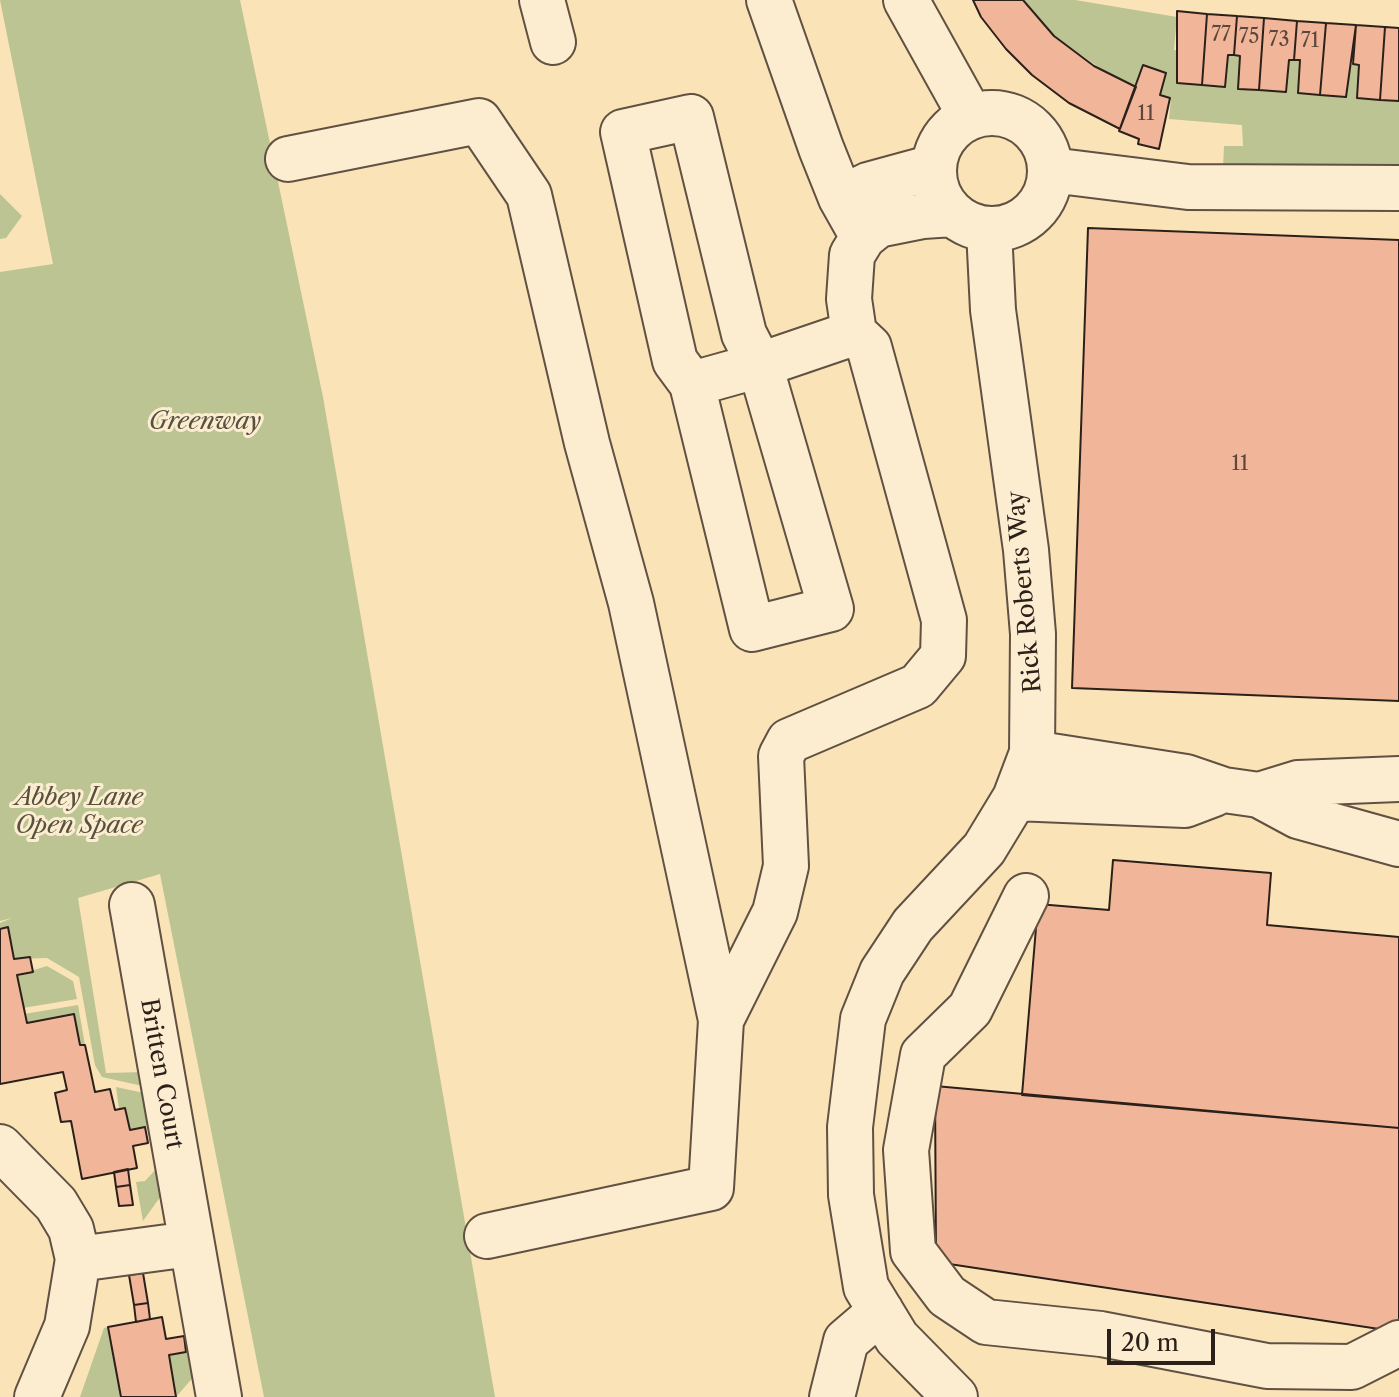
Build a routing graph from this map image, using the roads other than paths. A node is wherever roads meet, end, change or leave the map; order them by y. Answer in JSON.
{"nodes":[{"id":1,"x":542,"y":0,"type":"edge"},
{"id":2,"x":769,"y":0,"type":"edge"},
{"id":3,"x":906,"y":0,"type":"edge"},
{"id":4,"x":553,"y":42,"type":"dead end"},
{"id":5,"x":971,"y":117,"type":"junction"},
{"id":6,"x":288,"y":159,"type":"dead end"},
{"id":7,"x":934,"y":167,"type":"junction"},
{"id":8,"x":1051,"y":170,"type":"junction"},
{"id":9,"x":1399,"y":188,"type":"edge"},
{"id":10,"x":841,"y":198,"type":"junction"},
{"id":11,"x":971,"y":222,"type":"junction"},
{"id":12,"x":863,"y":237,"type":"junction"},
{"id":13,"x":854,"y":333,"type":"junction"},
{"id":14,"x":760,"y":365,"type":"junction"},
{"id":15,"x":692,"y":384,"type":"junction"},
{"id":16,"x":1032,"y":753,"type":"junction"},
{"id":17,"x":1399,"y":779,"type":"edge"},
{"id":18,"x":1242,"y":793,"type":"junction"},
{"id":19,"x":1015,"y":798,"type":"junction"},
{"id":20,"x":1399,"y":844,"type":"edge"},
{"id":21,"x":1026,"y":896,"type":"dead end"},
{"id":22,"x":132,"y":905,"type":"dead end"},
{"id":23,"x":721,"y":1020,"type":"junction"},
{"id":24,"x":0,"y":1147,"type":"edge"},
{"id":25,"x":487,"y":1236,"type":"dead end"},
{"id":26,"x":190,"y":1244,"type":"junction"},
{"id":27,"x":78,"y":1259,"type":"junction"},
{"id":28,"x":881,"y":1311,"type":"junction"},
{"id":29,"x":1399,"y":1343,"type":"edge"},
{"id":30,"x":37,"y":1397,"type":"edge"},
{"id":31,"x":219,"y":1397,"type":"edge"},
{"id":32,"x":832,"y":1397,"type":"edge"},
{"id":33,"x":955,"y":1397,"type":"edge"}],
"edges":[{"from":1,"to":4,"type":"street"},
{"from":2,"to":10,"type":"street"},
{"from":3,"to":5,"type":"street"},
{"from":5,"to":7,"type":"street"},
{"from":5,"to":8,"type":"street"},
{"from":6,"to":23,"type":"street"},
{"from":7,"to":10,"type":"street"},
{"from":7,"to":11,"type":"street","name":"Rick Roberts Way"},
{"from":8,"to":9,"type":"street"},
{"from":8,"to":11,"type":"street"},
{"from":10,"to":12,"type":"street"},
{"from":11,"to":12,"type":"street"},
{"from":11,"to":16,"type":"street","name":"Rick Roberts Way"},
{"from":12,"to":13,"type":"street"},
{"from":13,"to":14,"type":"street"},
{"from":13,"to":23,"type":"street"},
{"from":14,"to":15,"type":"street"},
{"from":14,"to":15,"type":"street"},
{"from":14,"to":15,"type":"street"},
{"from":16,"to":18,"type":"street"},
{"from":16,"to":19,"type":"street","name":"Rick Roberts Way"},
{"from":17,"to":18,"type":"street"},
{"from":18,"to":19,"type":"street"},
{"from":18,"to":20,"type":"street"},
{"from":19,"to":28,"type":"street","name":"Rick Roberts Way"},
{"from":21,"to":29,"type":"street"},
{"from":22,"to":26,"type":"street","name":"Britten Court"},
{"from":23,"to":25,"type":"street"},
{"from":24,"to":27,"type":"street"},
{"from":26,"to":27,"type":"street"},
{"from":26,"to":31,"type":"street","name":"Britten Court"},
{"from":27,"to":30,"type":"street"},
{"from":28,"to":32,"type":"street"},
{"from":28,"to":33,"type":"street","name":"Rick Roberts Way"}]}
